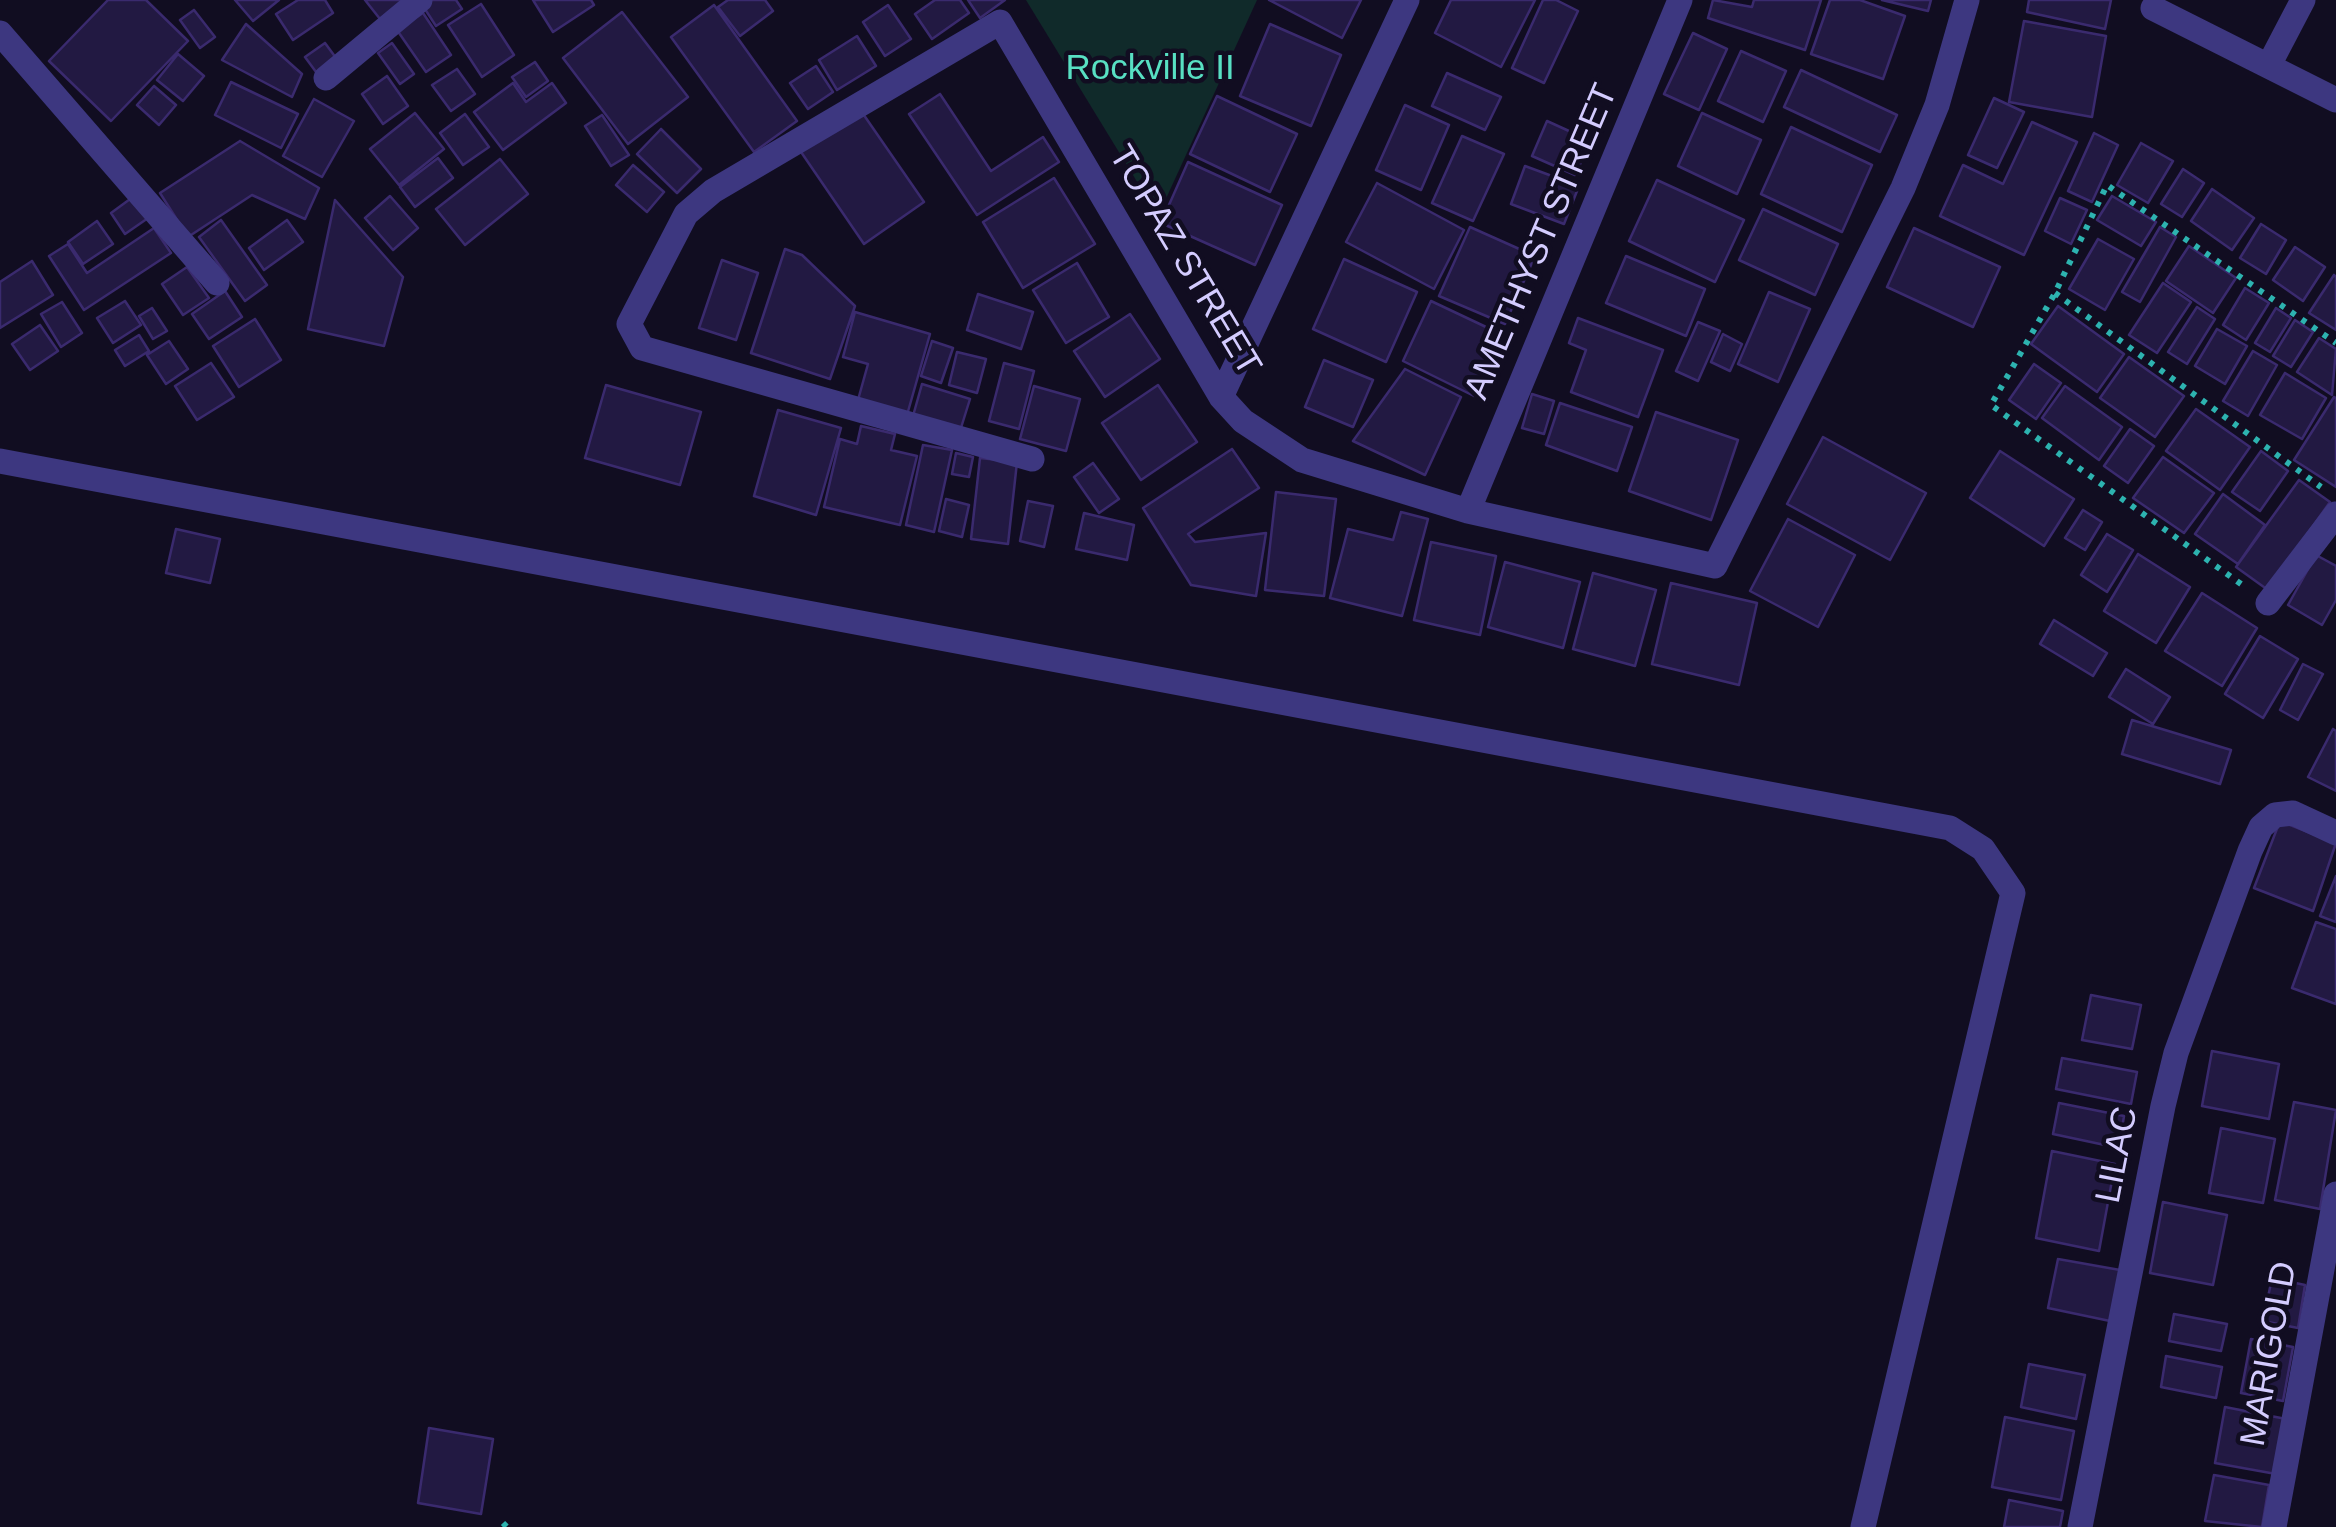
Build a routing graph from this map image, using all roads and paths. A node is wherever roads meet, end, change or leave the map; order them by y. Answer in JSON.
{"nodes":[{"id":1,"x":420,"y":0,"type":"edge"},
{"id":2,"x":1408,"y":0,"type":"edge"},
{"id":3,"x":1652,"y":0,"type":"edge"},
{"id":4,"x":1967,"y":0,"type":"edge"},
{"id":5,"x":2304,"y":0,"type":"edge"},
{"id":6,"x":1678,"y":6,"type":"edge"},
{"id":7,"x":2153,"y":8,"type":"dead end"},
{"id":8,"x":0,"y":33,"type":"edge"},
{"id":9,"x":2269,"y":64,"type":"junction"},
{"id":10,"x":326,"y":78,"type":"dead end"},
{"id":11,"x":2336,"y":100,"type":"edge"},
{"id":12,"x":216,"y":283,"type":"dead end"},
{"id":13,"x":2055,"y":293,"type":"junction"},
{"id":14,"x":2336,"y":343,"type":"edge"},
{"id":15,"x":1221,"y":397,"type":"junction"},
{"id":16,"x":1032,"y":459,"type":"dead end"},
{"id":17,"x":0,"y":461,"type":"edge"},
{"id":18,"x":2336,"y":498,"type":"edge"},
{"id":19,"x":1468,"y":510,"type":"junction"},
{"id":20,"x":2332,"y":528,"type":"edge"},
{"id":21,"x":2268,"y":603,"type":"joint"},
{"id":22,"x":2336,"y":832,"type":"edge"},
{"id":23,"x":2336,"y":1194,"type":"edge"},
{"id":24,"x":1862,"y":1527,"type":"edge"},
{"id":25,"x":2080,"y":1527,"type":"edge"},
{"id":26,"x":2274,"y":1527,"type":"edge"}],
"edges":[{"from":1,"to":10,"type":"street"},
{"from":2,"to":15,"type":"street"},
{"from":3,"to":6,"type":"street"},
{"from":4,"to":19,"type":"street","name":"TOPAZ STREET"},
{"from":5,"to":9,"type":"street"},
{"from":6,"to":19,"type":"street","name":"AMETHYST STREET"},
{"from":7,"to":9,"type":"street"},
{"from":8,"to":12,"type":"street"},
{"from":9,"to":11,"type":"street"},
{"from":13,"to":14,"type":"path"},
{"from":13,"to":18,"type":"path"},
{"from":13,"to":21,"type":"path"},
{"from":15,"to":16,"type":"street","name":"TOPAZ STREET"},
{"from":15,"to":19,"type":"street","name":"TOPAZ STREET"},
{"from":17,"to":24,"type":"street"},
{"from":20,"to":21,"type":"street"},
{"from":22,"to":25,"type":"street","name":"LILAC"},
{"from":23,"to":26,"type":"street","name":"MARIGOLD"}]}
